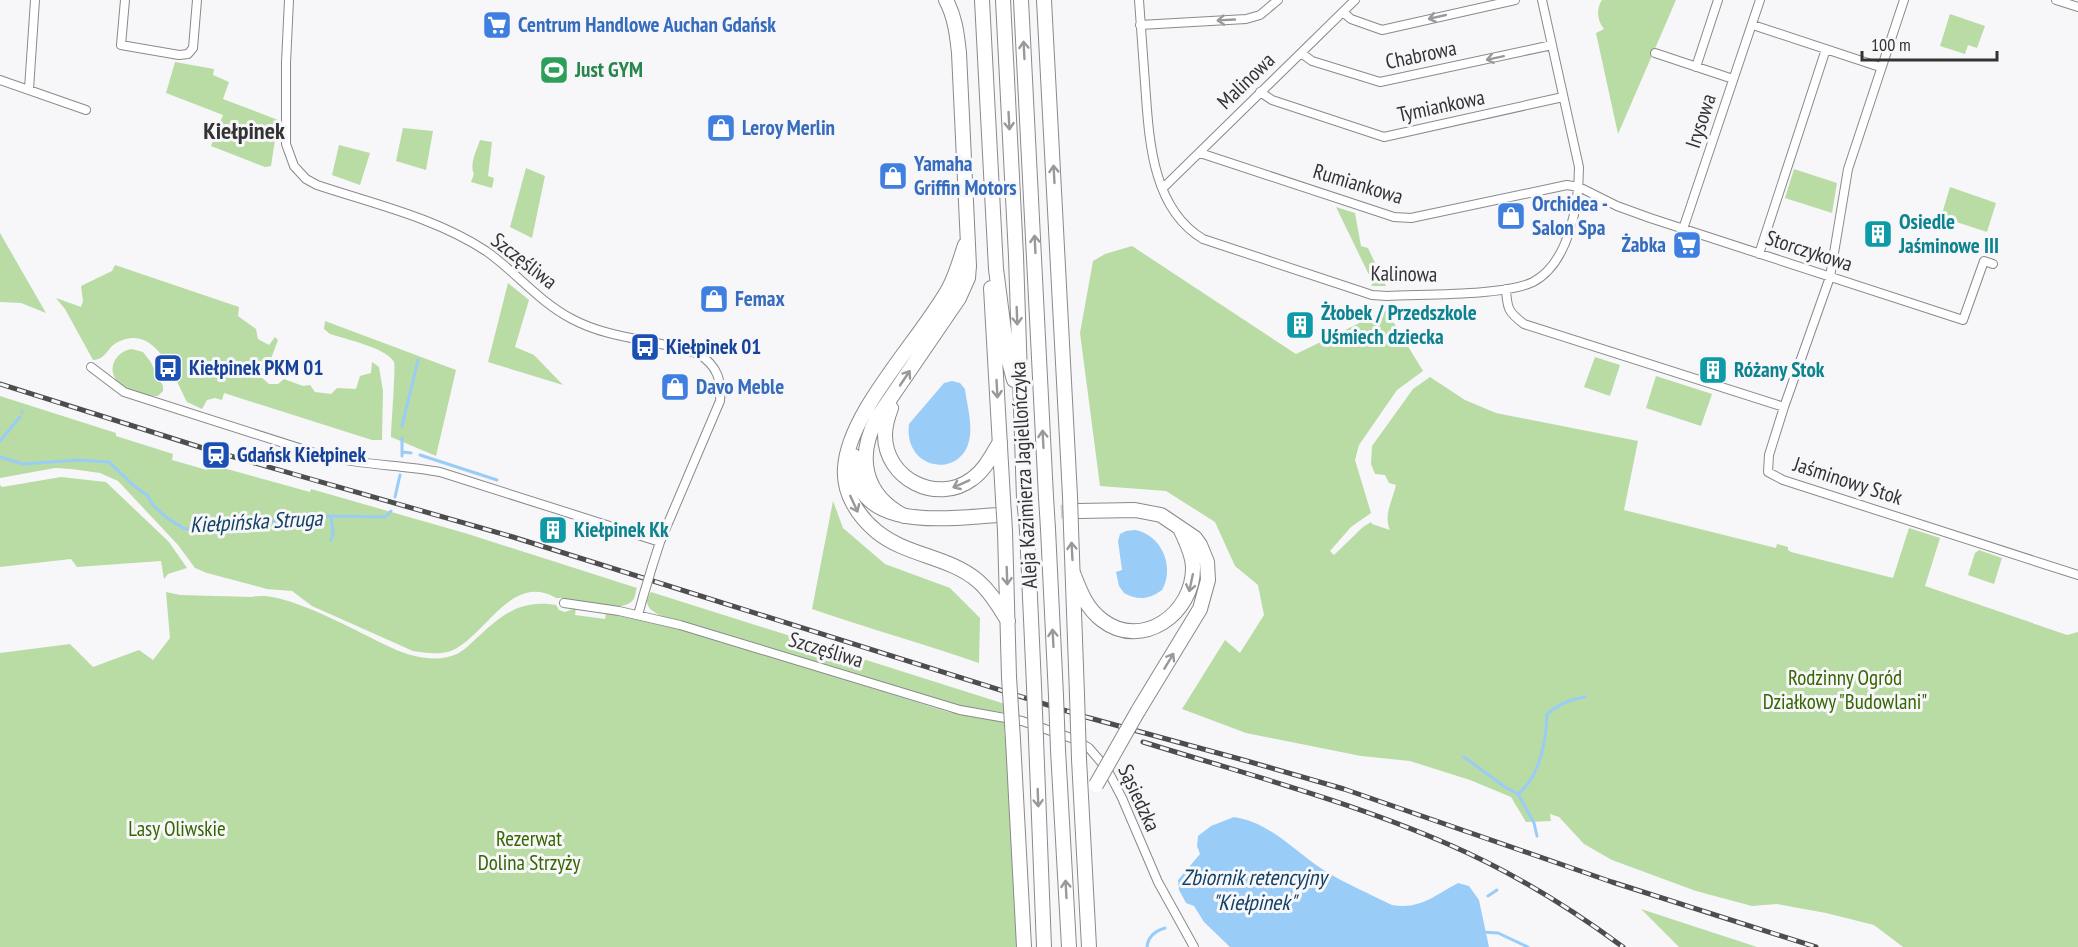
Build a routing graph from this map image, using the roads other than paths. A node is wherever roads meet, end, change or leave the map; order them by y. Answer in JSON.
{"nodes":[{"id":1,"x":35,"y":0,"type":"edge"},
{"id":2,"x":125,"y":0,"type":"edge"},
{"id":3,"x":197,"y":0,"type":"edge"},
{"id":4,"x":289,"y":0,"type":"edge"},
{"id":5,"x":945,"y":0,"type":"edge"},
{"id":6,"x":982,"y":0,"type":"edge"},
{"id":7,"x":1003,"y":0,"type":"edge"},
{"id":8,"x":1022,"y":0,"type":"edge"},
{"id":9,"x":1044,"y":0,"type":"edge"},
{"id":10,"x":1139,"y":0,"type":"edge"},
{"id":11,"x":1278,"y":0,"type":"edge"},
{"id":12,"x":1355,"y":0,"type":"edge"},
{"id":13,"x":1515,"y":0,"type":"edge"},
{"id":14,"x":1542,"y":0,"type":"edge"},
{"id":15,"x":1718,"y":0,"type":"edge"},
{"id":16,"x":1760,"y":0,"type":"edge"},
{"id":17,"x":1903,"y":0,"type":"edge"},
{"id":18,"x":2056,"y":0,"type":"edge"},
{"id":19,"x":2078,"y":7,"type":"edge"},
{"id":20,"x":1343,"y":12,"type":"junction"},
{"id":21,"x":1140,"y":25,"type":"junction"},
{"id":22,"x":1753,"y":25,"type":"junction"},
{"id":23,"x":1552,"y":45,"type":"junction"},
{"id":24,"x":1826,"y":49,"type":"junction"},
{"id":25,"x":1301,"y":53,"type":"junction"},
{"id":26,"x":1655,"y":53,"type":"dead end"},
{"id":27,"x":1696,"y":67,"type":"junction"},
{"id":28,"x":1880,"y":67,"type":"junction"},
{"id":29,"x":1733,"y":79,"type":"junction"},
{"id":30,"x":0,"y":80,"type":"edge"},
{"id":31,"x":29,"y":89,"type":"junction"},
{"id":32,"x":1260,"y":92,"type":"junction"},
{"id":33,"x":1563,"y":98,"type":"junction"},
{"id":34,"x":86,"y":111,"type":"dead end"},
{"id":35,"x":1200,"y":153,"type":"junction"},
{"id":36,"x":1579,"y":187,"type":"junction"},
{"id":37,"x":1163,"y":188,"type":"junction"},
{"id":38,"x":1683,"y":229,"type":"junction"},
{"id":39,"x":967,"y":238,"type":"junction"},
{"id":40,"x":1759,"y":254,"type":"junction"},
{"id":41,"x":1993,"y":264,"type":"dead end"},
{"id":42,"x":996,"y":269,"type":"junction"},
{"id":43,"x":1830,"y":277,"type":"junction"},
{"id":44,"x":1506,"y":289,"type":"junction"},
{"id":45,"x":94,"y":370,"type":"dead end"},
{"id":46,"x":892,"y":397,"type":"junction"},
{"id":47,"x":1020,"y":404,"type":"junction"},
{"id":48,"x":1784,"y":407,"type":"junction"},
{"id":49,"x":857,"y":428,"type":"junction"},
{"id":50,"x":1000,"y":442,"type":"junction"},
{"id":51,"x":1078,"y":511,"type":"tunnel mouth"},
{"id":52,"x":998,"y":515,"type":"tunnel mouth"},
{"id":53,"x":904,"y":516,"type":"junction"},
{"id":54,"x":1180,"y":528,"type":"junction"},
{"id":55,"x":660,"y":542,"type":"junction"},
{"id":56,"x":1073,"y":573,"type":"junction"},
{"id":57,"x":2078,"y":575,"type":"edge"},
{"id":58,"x":564,"y":603,"type":"dead end"},
{"id":59,"x":638,"y":615,"type":"junction"},
{"id":60,"x":1008,"y":621,"type":"junction"},
{"id":61,"x":1004,"y":717,"type":"joint"},
{"id":62,"x":1083,"y":811,"type":"junction"},
{"id":63,"x":1024,"y":947,"type":"edge"},
{"id":64,"x":1044,"y":947,"type":"edge"},
{"id":65,"x":1069,"y":947,"type":"edge"},
{"id":66,"x":1089,"y":947,"type":"edge"},
{"id":67,"x":1194,"y":947,"type":"edge"}],
"edges":[{"from":1,"to":31,"type":"street"},
{"from":2,"to":3,"type":"street"},
{"from":4,"to":55,"type":"street","name":"Szczęśliwa"},
{"from":5,"to":39,"type":"highway"},
{"from":6,"to":42,"type":"highway"},
{"from":7,"to":47,"type":"highway","name":"Aleja Kazimierza Jagiellończyka","one_way":true},
{"from":65,"to":8,"type":"highway","name":"Aleja Kazimierza Jagiellończyka","one_way":true,"bridge":true},
{"from":56,"to":9,"type":"highway","one_way":true,"bridge":true},
{"from":10,"to":21,"type":"street","name":"Kalinowa"},
{"from":11,"to":21,"type":"street","one_way":true},
{"from":12,"to":20,"type":"street","name":"Malinowa"},
{"from":13,"to":20,"type":"street","one_way":true},
{"from":14,"to":23,"type":"street","name":"Kalinowa"},
{"from":15,"to":27,"type":"street"},
{"from":16,"to":22,"type":"street","name":"Irysowa"},
{"from":17,"to":28,"type":"street","name":"Jaśminowy Stok"},
{"from":18,"to":19,"type":"street"},
{"from":20,"to":25,"type":"street","name":"Malinowa"},
{"from":21,"to":37,"type":"street","name":"Kalinowa"},
{"from":22,"to":24,"type":"street"},
{"from":22,"to":29,"type":"street","name":"Irysowa"},
{"from":23,"to":25,"type":"street","name":"Chabrowa","one_way":true},
{"from":23,"to":33,"type":"street","name":"Kalinowa"},
{"from":24,"to":28,"type":"street"},
{"from":24,"to":40,"type":"street"},
{"from":25,"to":32,"type":"street","name":"Malinowa"},
{"from":26,"to":27,"type":"street"},
{"from":27,"to":29,"type":"street"},
{"from":28,"to":43,"type":"street","name":"Jaśminowy Stok"},
{"from":29,"to":38,"type":"street","name":"Irysowa"},
{"from":30,"to":31,"type":"street"},
{"from":31,"to":34,"type":"street"},
{"from":32,"to":33,"type":"street","name":"Tymiankowa"},
{"from":32,"to":35,"type":"street","name":"Malinowa"},
{"from":33,"to":36,"type":"street","name":"Kalinowa"},
{"from":35,"to":36,"type":"street","name":"Rumiankowa"},
{"from":35,"to":37,"type":"street","name":"Malinowa"},
{"from":36,"to":38,"type":"street","name":"Storczykowa"},
{"from":36,"to":44,"type":"street","name":"Kalinowa"},
{"from":37,"to":44,"type":"street","name":"Kalinowa"},
{"from":38,"to":40,"type":"street","name":"Storczykowa"},
{"from":46,"to":39,"type":"highway","one_way":true},
{"from":39,"to":49,"type":"highway"},
{"from":40,"to":43,"type":"street","name":"Storczykowa"},
{"from":41,"to":43,"type":"street","name":"Storczykowa"},
{"from":42,"to":47,"type":"highway"},
{"from":42,"to":50,"type":"highway","one_way":true},
{"from":43,"to":48,"type":"street","name":"Jaśminowy Stok"},
{"from":44,"to":48,"type":"street"},
{"from":45,"to":55,"type":"street"},
{"from":50,"to":46,"type":"highway","one_way":true},
{"from":46,"to":53,"type":"highway"},
{"from":47,"to":64,"type":"highway","name":"Aleja Kazimierza Jagiellończyka","one_way":true,"bridge":true},
{"from":48,"to":57,"type":"street","name":"Jaśminowy Stok"},
{"from":49,"to":53,"type":"highway"},
{"from":49,"to":60,"type":"highway","one_way":true},
{"from":50,"to":60,"type":"highway","one_way":true,"bridge":true},
{"from":51,"to":54,"type":"highway"},
{"from":52,"to":53,"type":"highway"},
{"from":54,"to":56,"type":"highway","one_way":true},
{"from":62,"to":54,"type":"highway","one_way":true,"bridge":true},
{"from":55,"to":59,"type":"street","name":"Szczęśliwa","bridge":true},
{"from":56,"to":62,"type":"highway","bridge":true},
{"from":58,"to":59,"type":"street","name":"Szczęśliwa"},
{"from":59,"to":61,"type":"street","name":"Szczęśliwa"},
{"from":60,"to":63,"type":"highway","bridge":true},
{"from":61,"to":67,"type":"street","name":"Sąsiedzka"},
{"from":62,"to":66,"type":"highway"}]}
